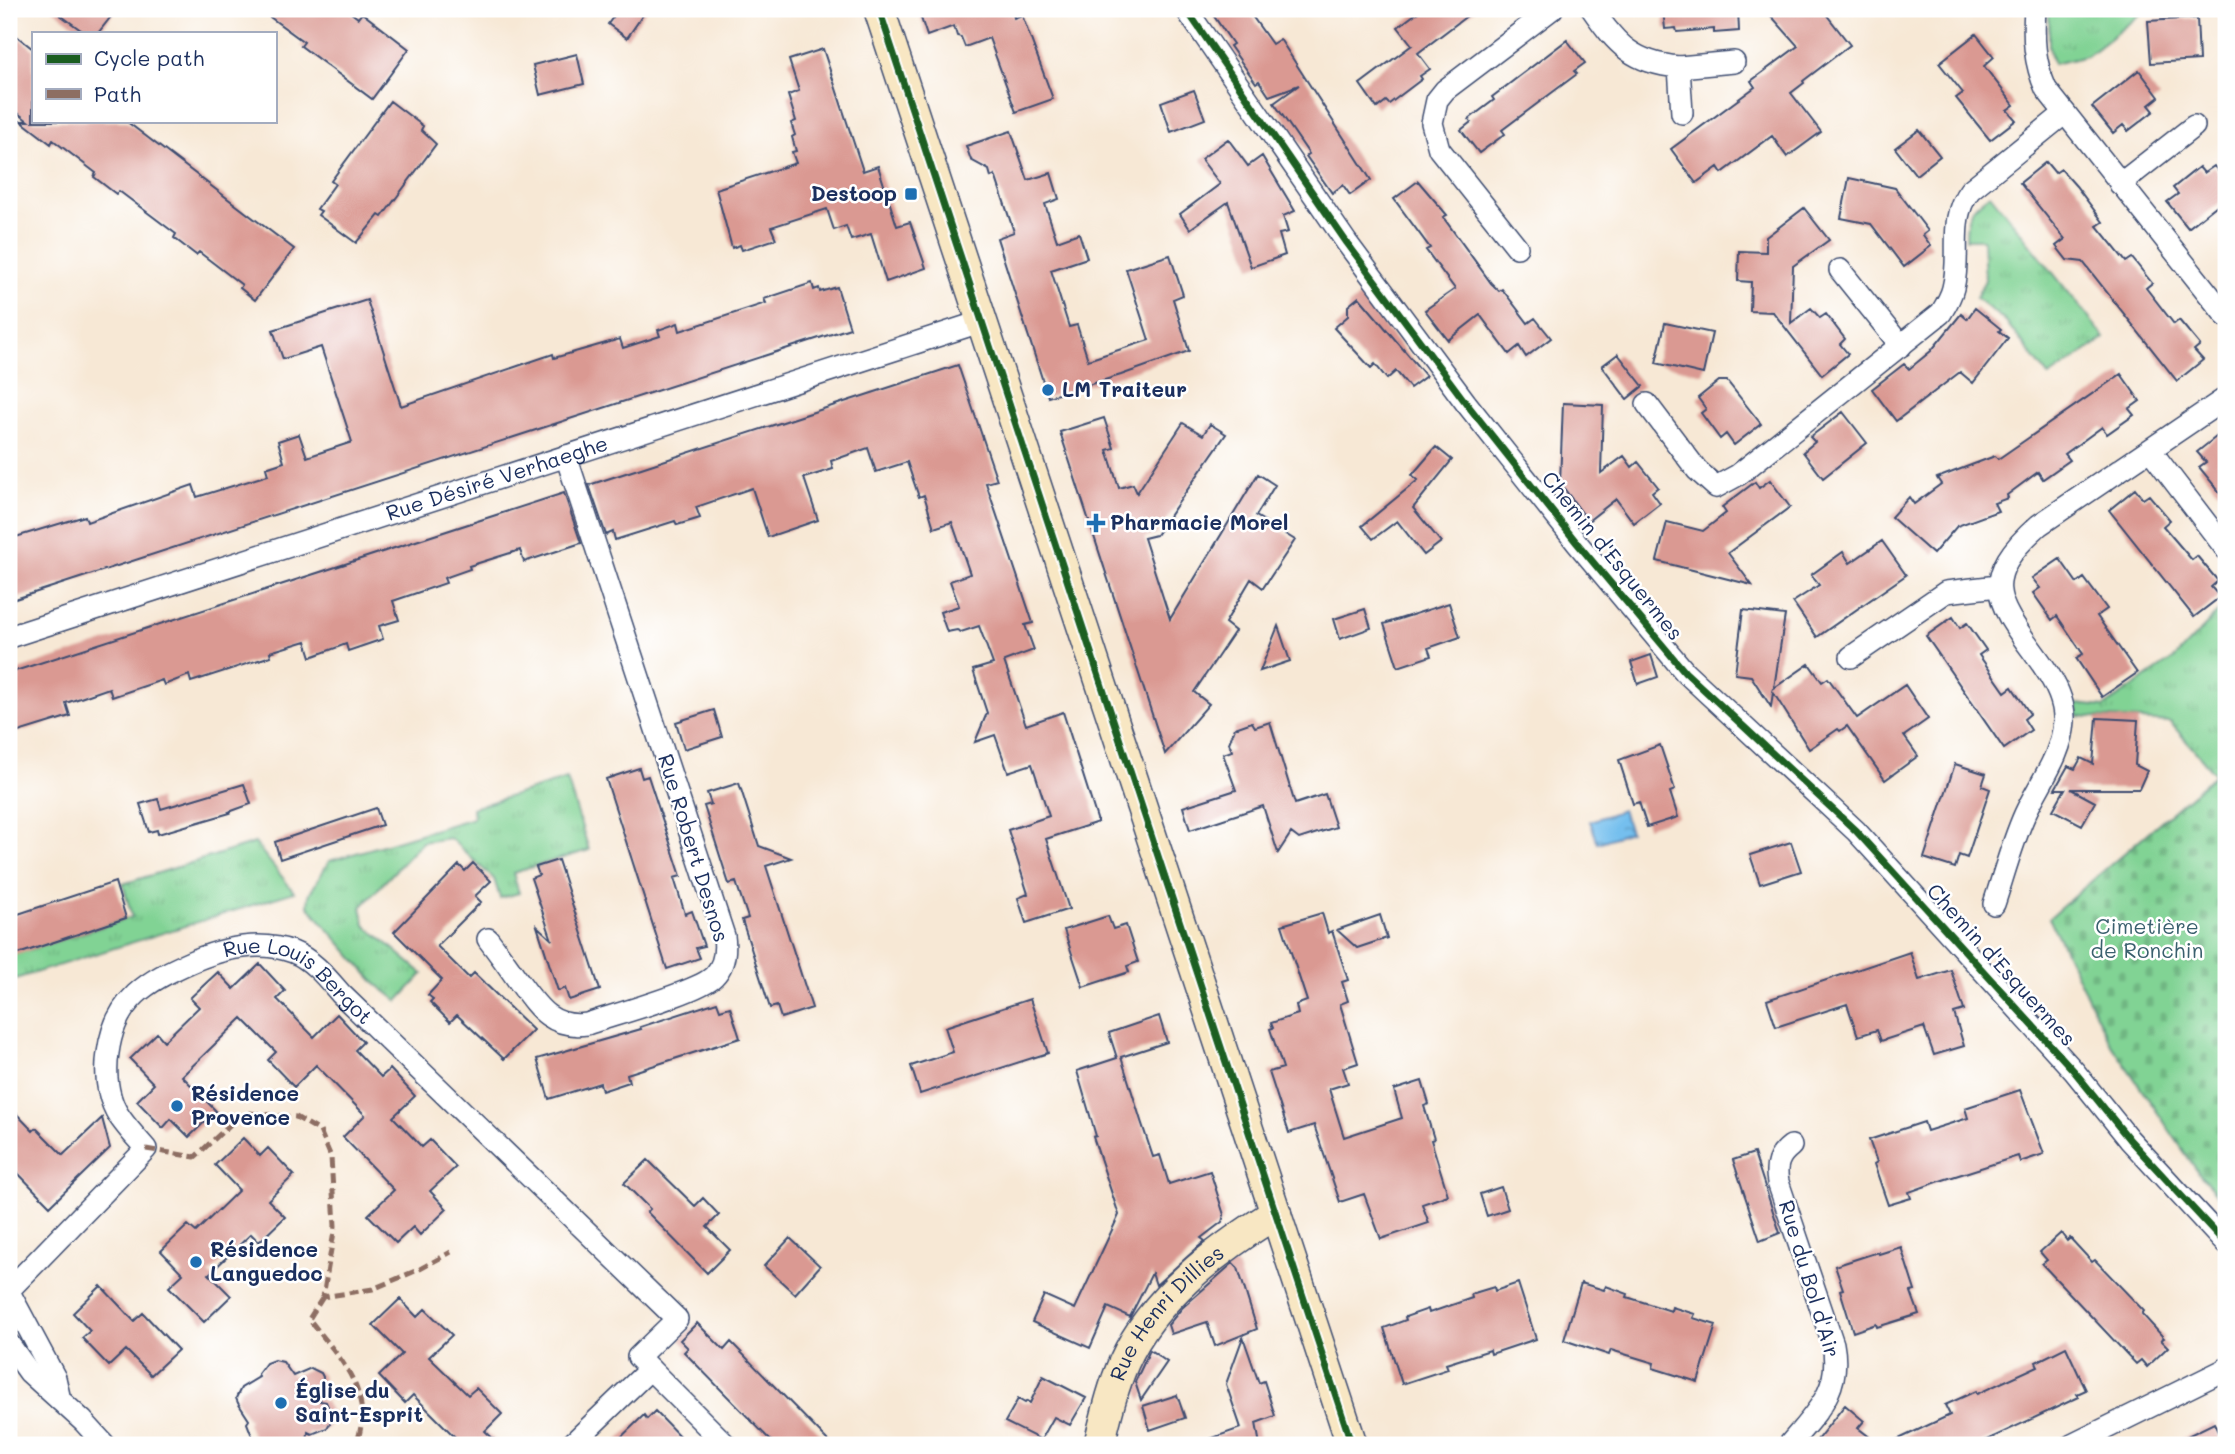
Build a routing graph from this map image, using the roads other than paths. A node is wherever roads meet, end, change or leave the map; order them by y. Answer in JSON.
{"nodes":[{"id":1,"x":879,"y":9,"type":"edge"},
{"id":2,"x":1186,"y":9,"type":"edge"},
{"id":3,"x":1552,"y":9,"type":"edge"},
{"id":4,"x":1591,"y":9,"type":"edge"},
{"id":5,"x":2035,"y":9,"type":"edge"},
{"id":6,"x":1734,"y":62,"type":"dead end"},
{"id":7,"x":1679,"y":67,"type":"junction"},
{"id":8,"x":1682,"y":113,"type":"dead end"},
{"id":9,"x":2065,"y":113,"type":"junction"},
{"id":10,"x":2194,"y":126,"type":"dead end"},
{"id":11,"x":2120,"y":184,"type":"junction"},
{"id":12,"x":1517,"y":247,"type":"dead end"},
{"id":13,"x":1840,"y":270,"type":"dead end"},
{"id":14,"x":2226,"y":316,"type":"edge"},
{"id":15,"x":983,"y":321,"type":"junction"},
{"id":16,"x":1901,"y":346,"type":"junction"},
{"id":17,"x":2226,"y":398,"type":"edge"},
{"id":18,"x":1647,"y":404,"type":"dead end"},
{"id":19,"x":2151,"y":451,"type":"junction"},
{"id":20,"x":566,"y":456,"type":"junction"},
{"id":21,"x":2226,"y":549,"type":"edge"},
{"id":22,"x":1998,"y":586,"type":"junction"},
{"id":23,"x":9,"y":637,"type":"edge"},
{"id":24,"x":1851,"y":657,"type":"dead end"},
{"id":25,"x":1994,"y":904,"type":"dead end"},
{"id":26,"x":488,"y":939,"type":"dead end"},
{"id":27,"x":1791,"y":1146,"type":"dead end"},
{"id":28,"x":1276,"y":1213,"type":"junction"},
{"id":29,"x":2226,"y":1244,"type":"edge"},
{"id":30,"x":9,"y":1291,"type":"edge"},
{"id":31,"x":9,"y":1344,"type":"edge"},
{"id":32,"x":650,"y":1369,"type":"junction"},
{"id":33,"x":2226,"y":1369,"type":"edge"},
{"id":34,"x":60,"y":1401,"type":"junction"},
{"id":35,"x":105,"y":1445,"type":"edge"},
{"id":36,"x":571,"y":1445,"type":"edge"},
{"id":37,"x":726,"y":1445,"type":"edge"},
{"id":38,"x":1099,"y":1445,"type":"edge"},
{"id":39,"x":1352,"y":1445,"type":"edge"},
{"id":40,"x":1789,"y":1445,"type":"edge"},
{"id":41,"x":2072,"y":1445,"type":"edge"}],
"edges":[{"from":1,"to":15,"type":"main road"},
{"from":2,"to":29,"type":"street","name":"Chemin d'Esquermes"},
{"from":3,"to":12,"type":"street"},
{"from":4,"to":7,"type":"street"},
{"from":5,"to":9,"type":"street"},
{"from":6,"to":7,"type":"street"},
{"from":7,"to":8,"type":"street"},
{"from":9,"to":11,"type":"street"},
{"from":9,"to":16,"type":"street"},
{"from":10,"to":11,"type":"street"},
{"from":11,"to":14,"type":"street"},
{"from":13,"to":16,"type":"street"},
{"from":15,"to":20,"type":"street","name":"Rue Désiré Verhaeghe"},
{"from":15,"to":28,"type":"main road"},
{"from":16,"to":18,"type":"street"},
{"from":17,"to":19,"type":"street"},
{"from":19,"to":21,"type":"street"},
{"from":19,"to":22,"type":"street"},
{"from":20,"to":23,"type":"street","name":"Rue Désiré Verhaeghe"},
{"from":20,"to":26,"type":"street","name":"Rue Robert Desnos"},
{"from":22,"to":24,"type":"street"},
{"from":22,"to":25,"type":"street"},
{"from":27,"to":40,"type":"street","name":"Rue du Bol d'Air"},
{"from":28,"to":38,"type":"main road","name":"Rue Henri Dillies"},
{"from":28,"to":39,"type":"main road"},
{"from":30,"to":32,"type":"street","name":"Rue Louis Bergot"},
{"from":30,"to":34,"type":"street"},
{"from":31,"to":34,"type":"street"},
{"from":32,"to":36,"type":"street"},
{"from":32,"to":37,"type":"street"},
{"from":33,"to":41,"type":"street"},
{"from":34,"to":35,"type":"street"}]}
